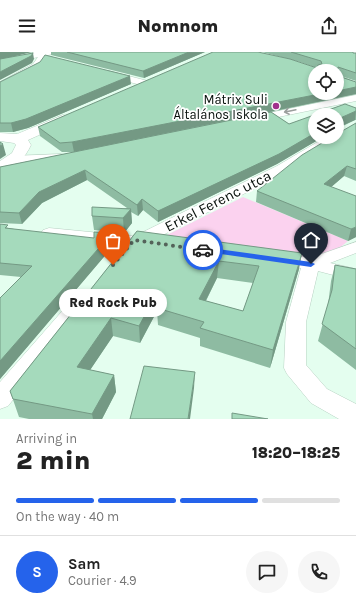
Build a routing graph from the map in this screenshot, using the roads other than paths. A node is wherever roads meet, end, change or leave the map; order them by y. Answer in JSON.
{"nodes":[{"id":1,"x":353,"y":52,"type":"edge"},
{"id":2,"x":43,"y":54,"type":"edge"},
{"id":3,"x":356,"y":57,"type":"edge"},
{"id":4,"x":58,"y":61,"type":"edge"},
{"id":5,"x":0,"y":63,"type":"edge"},
{"id":6,"x":102,"y":72,"type":"edge"},
{"id":7,"x":149,"y":81,"type":"joint"},
{"id":8,"x":0,"y":87,"type":"edge"},
{"id":9,"x":124,"y":92,"type":"edge"},
{"id":10,"x":356,"y":98,"type":"edge"},
{"id":11,"x":75,"y":114,"type":"edge"},
{"id":12,"x":242,"y":122,"type":"edge"},
{"id":13,"x":0,"y":137,"type":"edge"},
{"id":14,"x":19,"y":139,"type":"junction"},
{"id":15,"x":323,"y":144,"type":"edge"},
{"id":16,"x":74,"y":157,"type":"edge"},
{"id":17,"x":6,"y":164,"type":"edge"},
{"id":18,"x":31,"y":232,"type":"edge"},
{"id":19,"x":134,"y":240,"type":"junction"},
{"id":20,"x":164,"y":244,"type":"edge"},
{"id":21,"x":356,"y":248,"type":"edge"},
{"id":22,"x":118,"y":258,"type":"edge"},
{"id":23,"x":265,"y":258,"type":"edge"},
{"id":24,"x":311,"y":264,"type":"junction"},
{"id":25,"x":356,"y":275,"type":"edge"},
{"id":26,"x":82,"y":301,"type":"edge"},
{"id":27,"x":0,"y":399,"type":"edge"},
{"id":28,"x":356,"y":416,"type":"edge"}],
"edges":[{"from":1,"to":3,"type":"street"},
{"from":2,"to":4,"type":"street"},
{"from":2,"to":5,"type":"street"},
{"from":2,"to":8,"type":"street"},
{"from":6,"to":7,"type":"street"},
{"from":7,"to":9,"type":"street"},
{"from":10,"to":12,"type":"street","one_way":true},
{"from":11,"to":14,"type":"street"},
{"from":13,"to":14,"type":"street"},
{"from":14,"to":17,"type":"street"},
{"from":15,"to":19,"type":"street","name":"Erkel Ferenc utca"},
{"from":16,"to":17,"type":"street"},
{"from":18,"to":19,"type":"street"},
{"from":19,"to":20,"type":"street"},
{"from":19,"to":22,"type":"street","name":"Erkel Ferenc utca"},
{"from":21,"to":24,"type":"street"},
{"from":23,"to":24,"type":"street"},
{"from":24,"to":25,"type":"street"},
{"from":24,"to":28,"type":"street"},
{"from":26,"to":27,"type":"street"}]}
